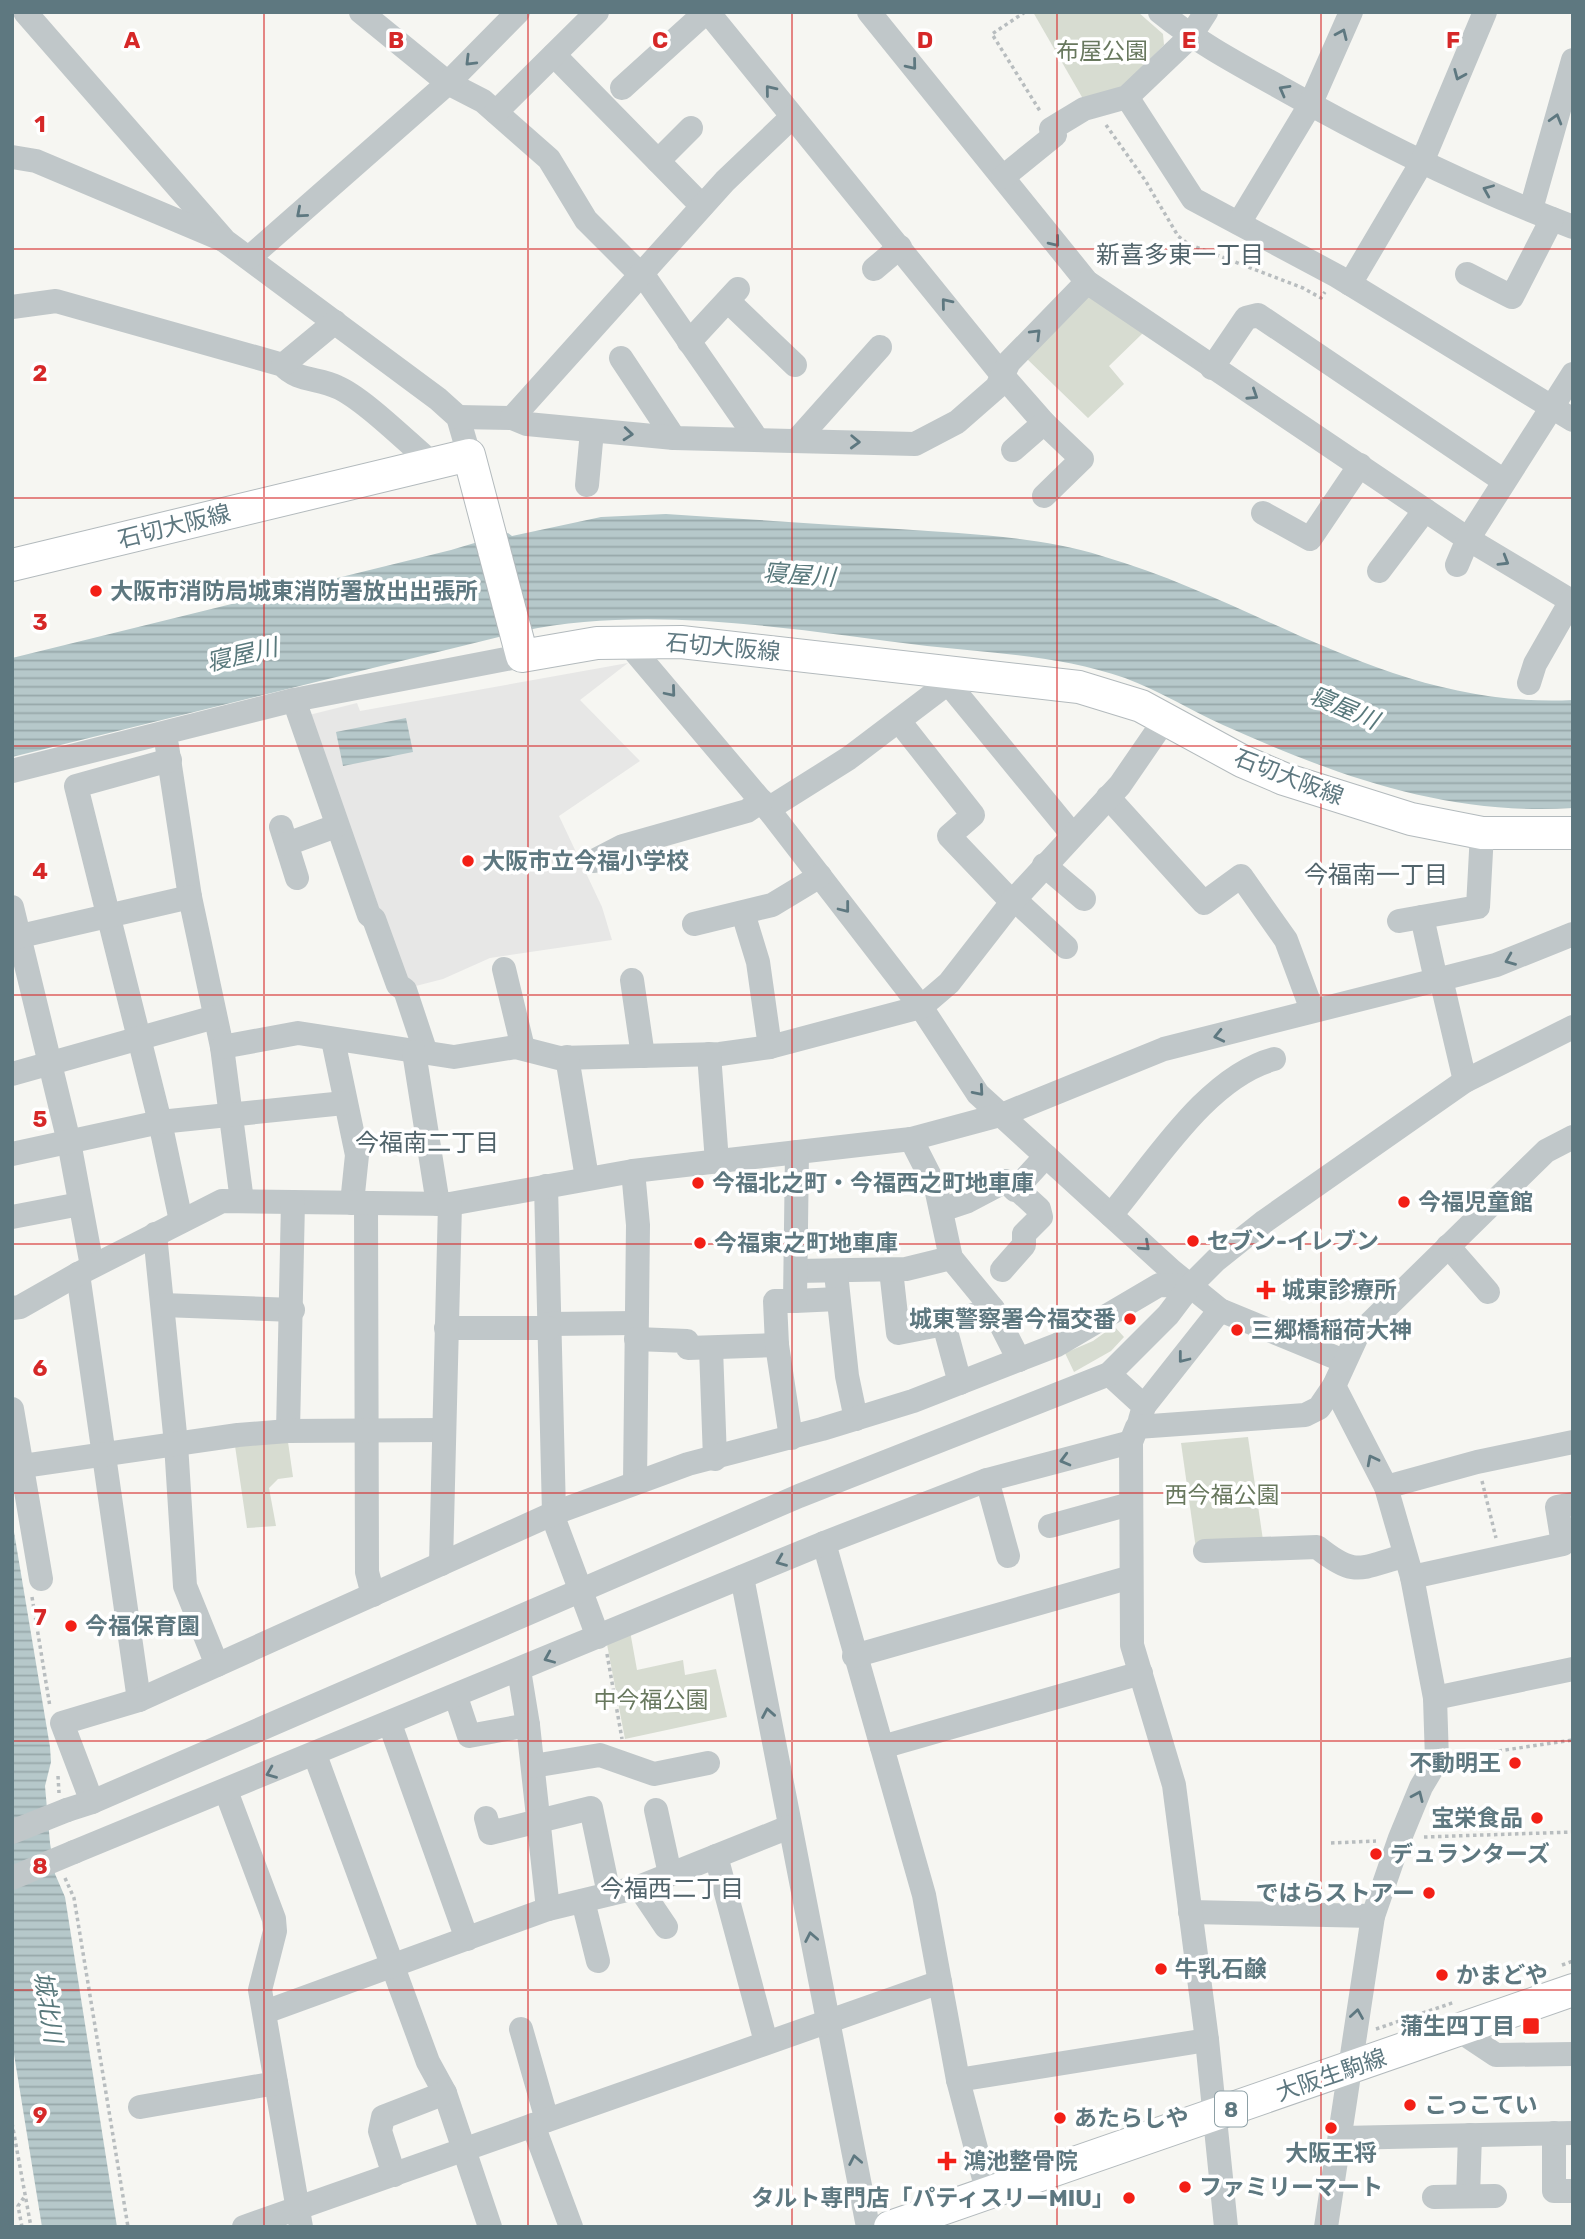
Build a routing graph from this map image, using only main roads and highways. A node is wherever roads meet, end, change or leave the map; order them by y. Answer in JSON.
{"nodes":[{"id":1,"x":12,"y":565,"type":"edge"},
{"id":2,"x":1573,"y":833,"type":"edge"},
{"id":3,"x":1573,"y":1990,"type":"edge"},
{"id":4,"x":890,"y":2227,"type":"edge"}],
"edges":[{"from":1,"to":2,"type":"main road","name":"石切大阪線"},
{"from":3,"to":4,"type":"main road","name":"大阪生駒線","number":"8"}]}
